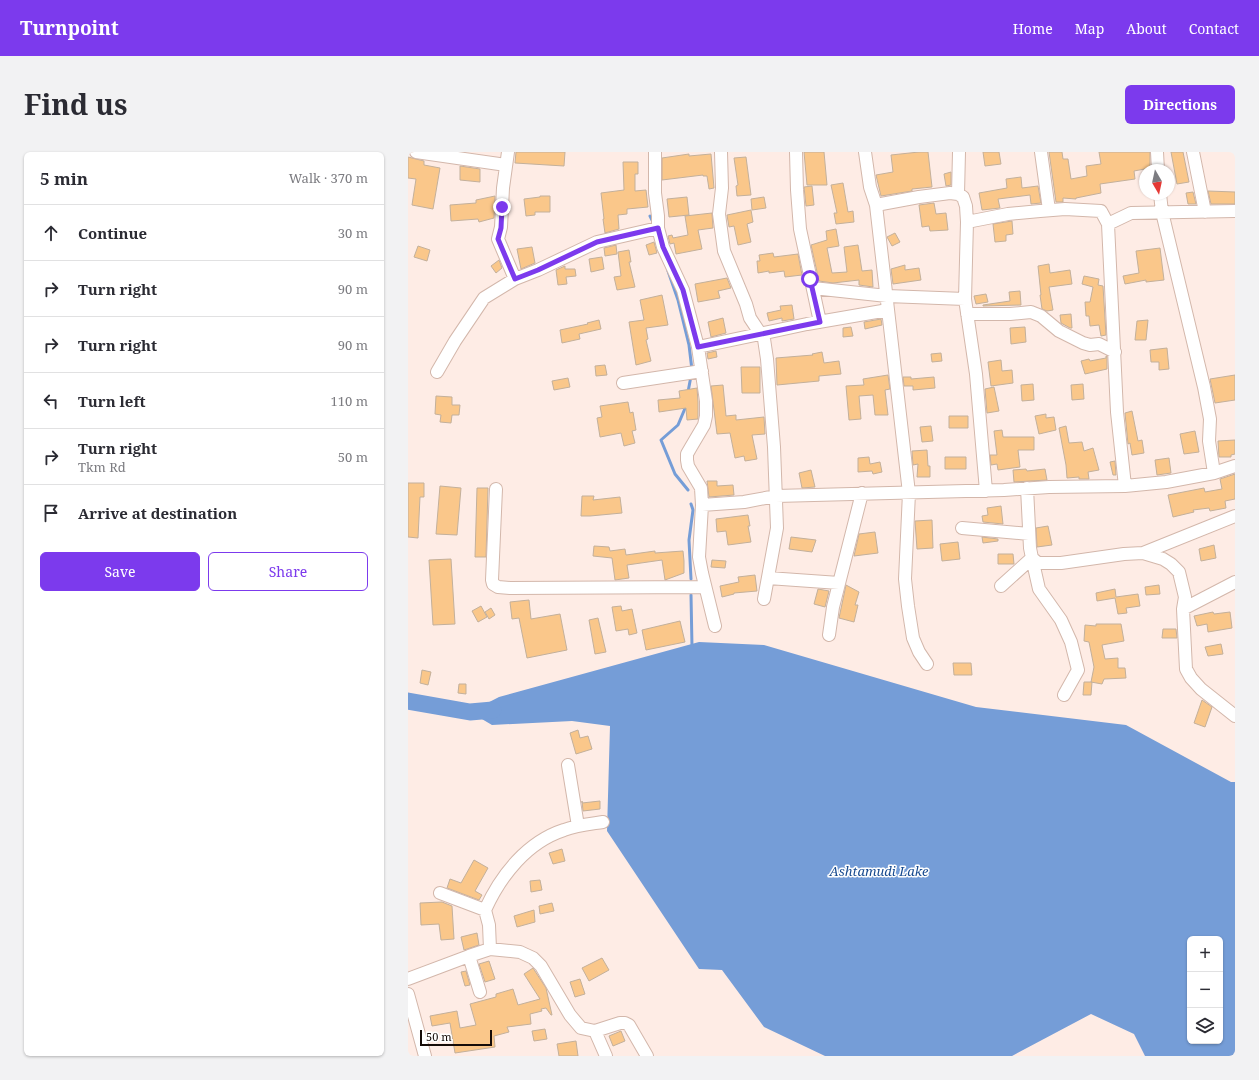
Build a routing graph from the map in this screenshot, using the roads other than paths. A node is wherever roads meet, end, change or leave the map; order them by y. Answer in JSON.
{"nodes":[{"id":1,"x":416,"y":152,"type":"edge"},
{"id":2,"x":508,"y":152,"type":"edge"},
{"id":3,"x":655,"y":152,"type":"edge"},
{"id":4,"x":721,"y":152,"type":"edge"},
{"id":5,"x":796,"y":152,"type":"edge"},
{"id":6,"x":865,"y":152,"type":"edge"},
{"id":7,"x":959,"y":152,"type":"edge"},
{"id":8,"x":1041,"y":152,"type":"edge"},
{"id":9,"x":1157,"y":152,"type":"edge"},
{"id":10,"x":1193,"y":152,"type":"edge"},
{"id":11,"x":1158,"y":164,"type":"edge"},
{"id":12,"x":506,"y":165,"type":"junction"},
{"id":13,"x":958,"y":194,"type":"junction"},
{"id":14,"x":1161,"y":200,"type":"edge"},
{"id":15,"x":876,"y":205,"type":"junction"},
{"id":16,"x":1049,"y":210,"type":"junction"},
{"id":17,"x":1235,"y":211,"type":"edge"},
{"id":18,"x":1162,"y":212,"type":"junction"},
{"id":19,"x":1206,"y":212,"type":"junction"},
{"id":20,"x":967,"y":222,"type":"junction"},
{"id":21,"x":1108,"y":224,"type":"junction"},
{"id":22,"x":658,"y":228,"type":"junction"},
{"id":23,"x":515,"y":279,"type":"junction"},
{"id":24,"x":813,"y":288,"type":"junction"},
{"id":25,"x":887,"y":296,"type":"junction"},
{"id":26,"x":965,"y":299,"type":"junction"},
{"id":27,"x":888,"y":310,"type":"junction"},
{"id":28,"x":967,"y":314,"type":"junction"},
{"id":29,"x":820,"y":322,"type":"junction"},
{"id":30,"x":760,"y":334,"type":"junction"},
{"id":31,"x":698,"y":347,"type":"junction"},
{"id":32,"x":1115,"y":352,"type":"junction"},
{"id":33,"x":702,"y":371,"type":"junction"},
{"id":34,"x":437,"y":372,"type":"dead end"},
{"id":35,"x":623,"y":383,"type":"dead end"},
{"id":36,"x":1235,"y":466,"type":"edge"},
{"id":37,"x":1214,"y":473,"type":"junction"},
{"id":38,"x":1125,"y":486,"type":"junction"},
{"id":39,"x":1027,"y":488,"type":"junction"},
{"id":40,"x":496,"y":489,"type":"dead end"},
{"id":41,"x":986,"y":491,"type":"junction"},
{"id":42,"x":862,"y":493,"type":"junction"},
{"id":43,"x":909,"y":493,"type":"junction"},
{"id":44,"x":776,"y":496,"type":"junction"},
{"id":45,"x":702,"y":505,"type":"junction"},
{"id":46,"x":1235,"y":516,"type":"edge"},
{"id":47,"x":962,"y":528,"type":"dead end"},
{"id":48,"x":1029,"y":534,"type":"junction"},
{"id":49,"x":1143,"y":553,"type":"junction"},
{"id":50,"x":1032,"y":558,"type":"junction"},
{"id":51,"x":768,"y":578,"type":"junction"},
{"id":52,"x":1235,"y":582,"type":"edge"},
{"id":53,"x":838,"y":583,"type":"junction"},
{"id":54,"x":1001,"y":586,"type":"dead end"},
{"id":55,"x":705,"y":587,"type":"junction"},
{"id":56,"x":764,"y":599,"type":"dead end"},
{"id":57,"x":1183,"y":609,"type":"junction"},
{"id":58,"x":714,"y":626,"type":"dead end"},
{"id":59,"x":829,"y":635,"type":"dead end"},
{"id":60,"x":927,"y":664,"type":"dead end"},
{"id":61,"x":1064,"y":695,"type":"dead end"},
{"id":62,"x":1235,"y":716,"type":"edge"},
{"id":63,"x":568,"y":765,"type":"dead end"},
{"id":64,"x":603,"y":822,"type":"dead end"},
{"id":65,"x":578,"y":826,"type":"junction"},
{"id":66,"x":440,"y":893,"type":"dead end"},
{"id":67,"x":485,"y":910,"type":"junction"},
{"id":68,"x":490,"y":949,"type":"junction"},
{"id":69,"x":469,"y":956,"type":"junction"},
{"id":70,"x":408,"y":979,"type":"edge"},
{"id":71,"x":480,"y":992,"type":"dead end"},
{"id":72,"x":408,"y":994,"type":"edge"},
{"id":73,"x":595,"y":1031,"type":"junction"},
{"id":74,"x":425,"y":1056,"type":"edge"},
{"id":75,"x":606,"y":1056,"type":"edge"},
{"id":76,"x":647,"y":1056,"type":"edge"}],
"edges":[{"from":1,"to":12,"type":"street"},
{"from":2,"to":12,"type":"street"},
{"from":3,"to":22,"type":"street"},
{"from":4,"to":30,"type":"street"},
{"from":5,"to":24,"type":"street"},
{"from":6,"to":15,"type":"street"},
{"from":7,"to":13,"type":"street"},
{"from":8,"to":16,"type":"street"},
{"from":9,"to":11,"type":"street"},
{"from":10,"to":19,"type":"street"},
{"from":12,"to":23,"type":"street"},
{"from":13,"to":15,"type":"street"},
{"from":13,"to":20,"type":"street"},
{"from":14,"to":18,"type":"street"},
{"from":15,"to":25,"type":"street"},
{"from":16,"to":20,"type":"street"},
{"from":16,"to":21,"type":"street"},
{"from":17,"to":19,"type":"street"},
{"from":18,"to":19,"type":"street"},
{"from":18,"to":21,"type":"street"},
{"from":18,"to":37,"type":"street"},
{"from":20,"to":26,"type":"street"},
{"from":21,"to":32,"type":"street"},
{"from":22,"to":23,"type":"street"},
{"from":22,"to":31,"type":"street"},
{"from":23,"to":34,"type":"street"},
{"from":24,"to":25,"type":"street"},
{"from":24,"to":29,"type":"street"},
{"from":25,"to":26,"type":"street"},
{"from":25,"to":27,"type":"street"},
{"from":26,"to":28,"type":"street"},
{"from":27,"to":29,"type":"street"},
{"from":27,"to":43,"type":"street"},
{"from":28,"to":32,"type":"street"},
{"from":28,"to":41,"type":"street"},
{"from":29,"to":30,"type":"street"},
{"from":30,"to":31,"type":"street"},
{"from":30,"to":44,"type":"street"},
{"from":31,"to":33,"type":"street"},
{"from":32,"to":38,"type":"street"},
{"from":33,"to":35,"type":"street"},
{"from":33,"to":45,"type":"street"},
{"from":36,"to":37,"type":"street"},
{"from":37,"to":38,"type":"street"},
{"from":38,"to":39,"type":"street"},
{"from":39,"to":41,"type":"street"},
{"from":39,"to":48,"type":"street"},
{"from":40,"to":55,"type":"street"},
{"from":41,"to":43,"type":"street"},
{"from":42,"to":43,"type":"street"},
{"from":42,"to":44,"type":"street"},
{"from":42,"to":53,"type":"street"},
{"from":43,"to":60,"type":"street"},
{"from":44,"to":45,"type":"street"},
{"from":44,"to":51,"type":"street"},
{"from":45,"to":55,"type":"street"},
{"from":46,"to":49,"type":"street"},
{"from":47,"to":48,"type":"street"},
{"from":48,"to":50,"type":"street"},
{"from":49,"to":50,"type":"street"},
{"from":49,"to":57,"type":"street"},
{"from":50,"to":54,"type":"street"},
{"from":50,"to":61,"type":"street"},
{"from":51,"to":53,"type":"street"},
{"from":51,"to":56,"type":"street"},
{"from":52,"to":57,"type":"street"},
{"from":53,"to":59,"type":"street"},
{"from":55,"to":58,"type":"street"},
{"from":57,"to":62,"type":"street"},
{"from":63,"to":65,"type":"street"},
{"from":64,"to":65,"type":"street"},
{"from":65,"to":67,"type":"street"},
{"from":66,"to":67,"type":"street"},
{"from":67,"to":68,"type":"street"},
{"from":68,"to":69,"type":"street"},
{"from":68,"to":73,"type":"street"},
{"from":69,"to":70,"type":"street"},
{"from":69,"to":71,"type":"street"},
{"from":72,"to":74,"type":"street"},
{"from":73,"to":75,"type":"street"},
{"from":73,"to":76,"type":"street"}]}
